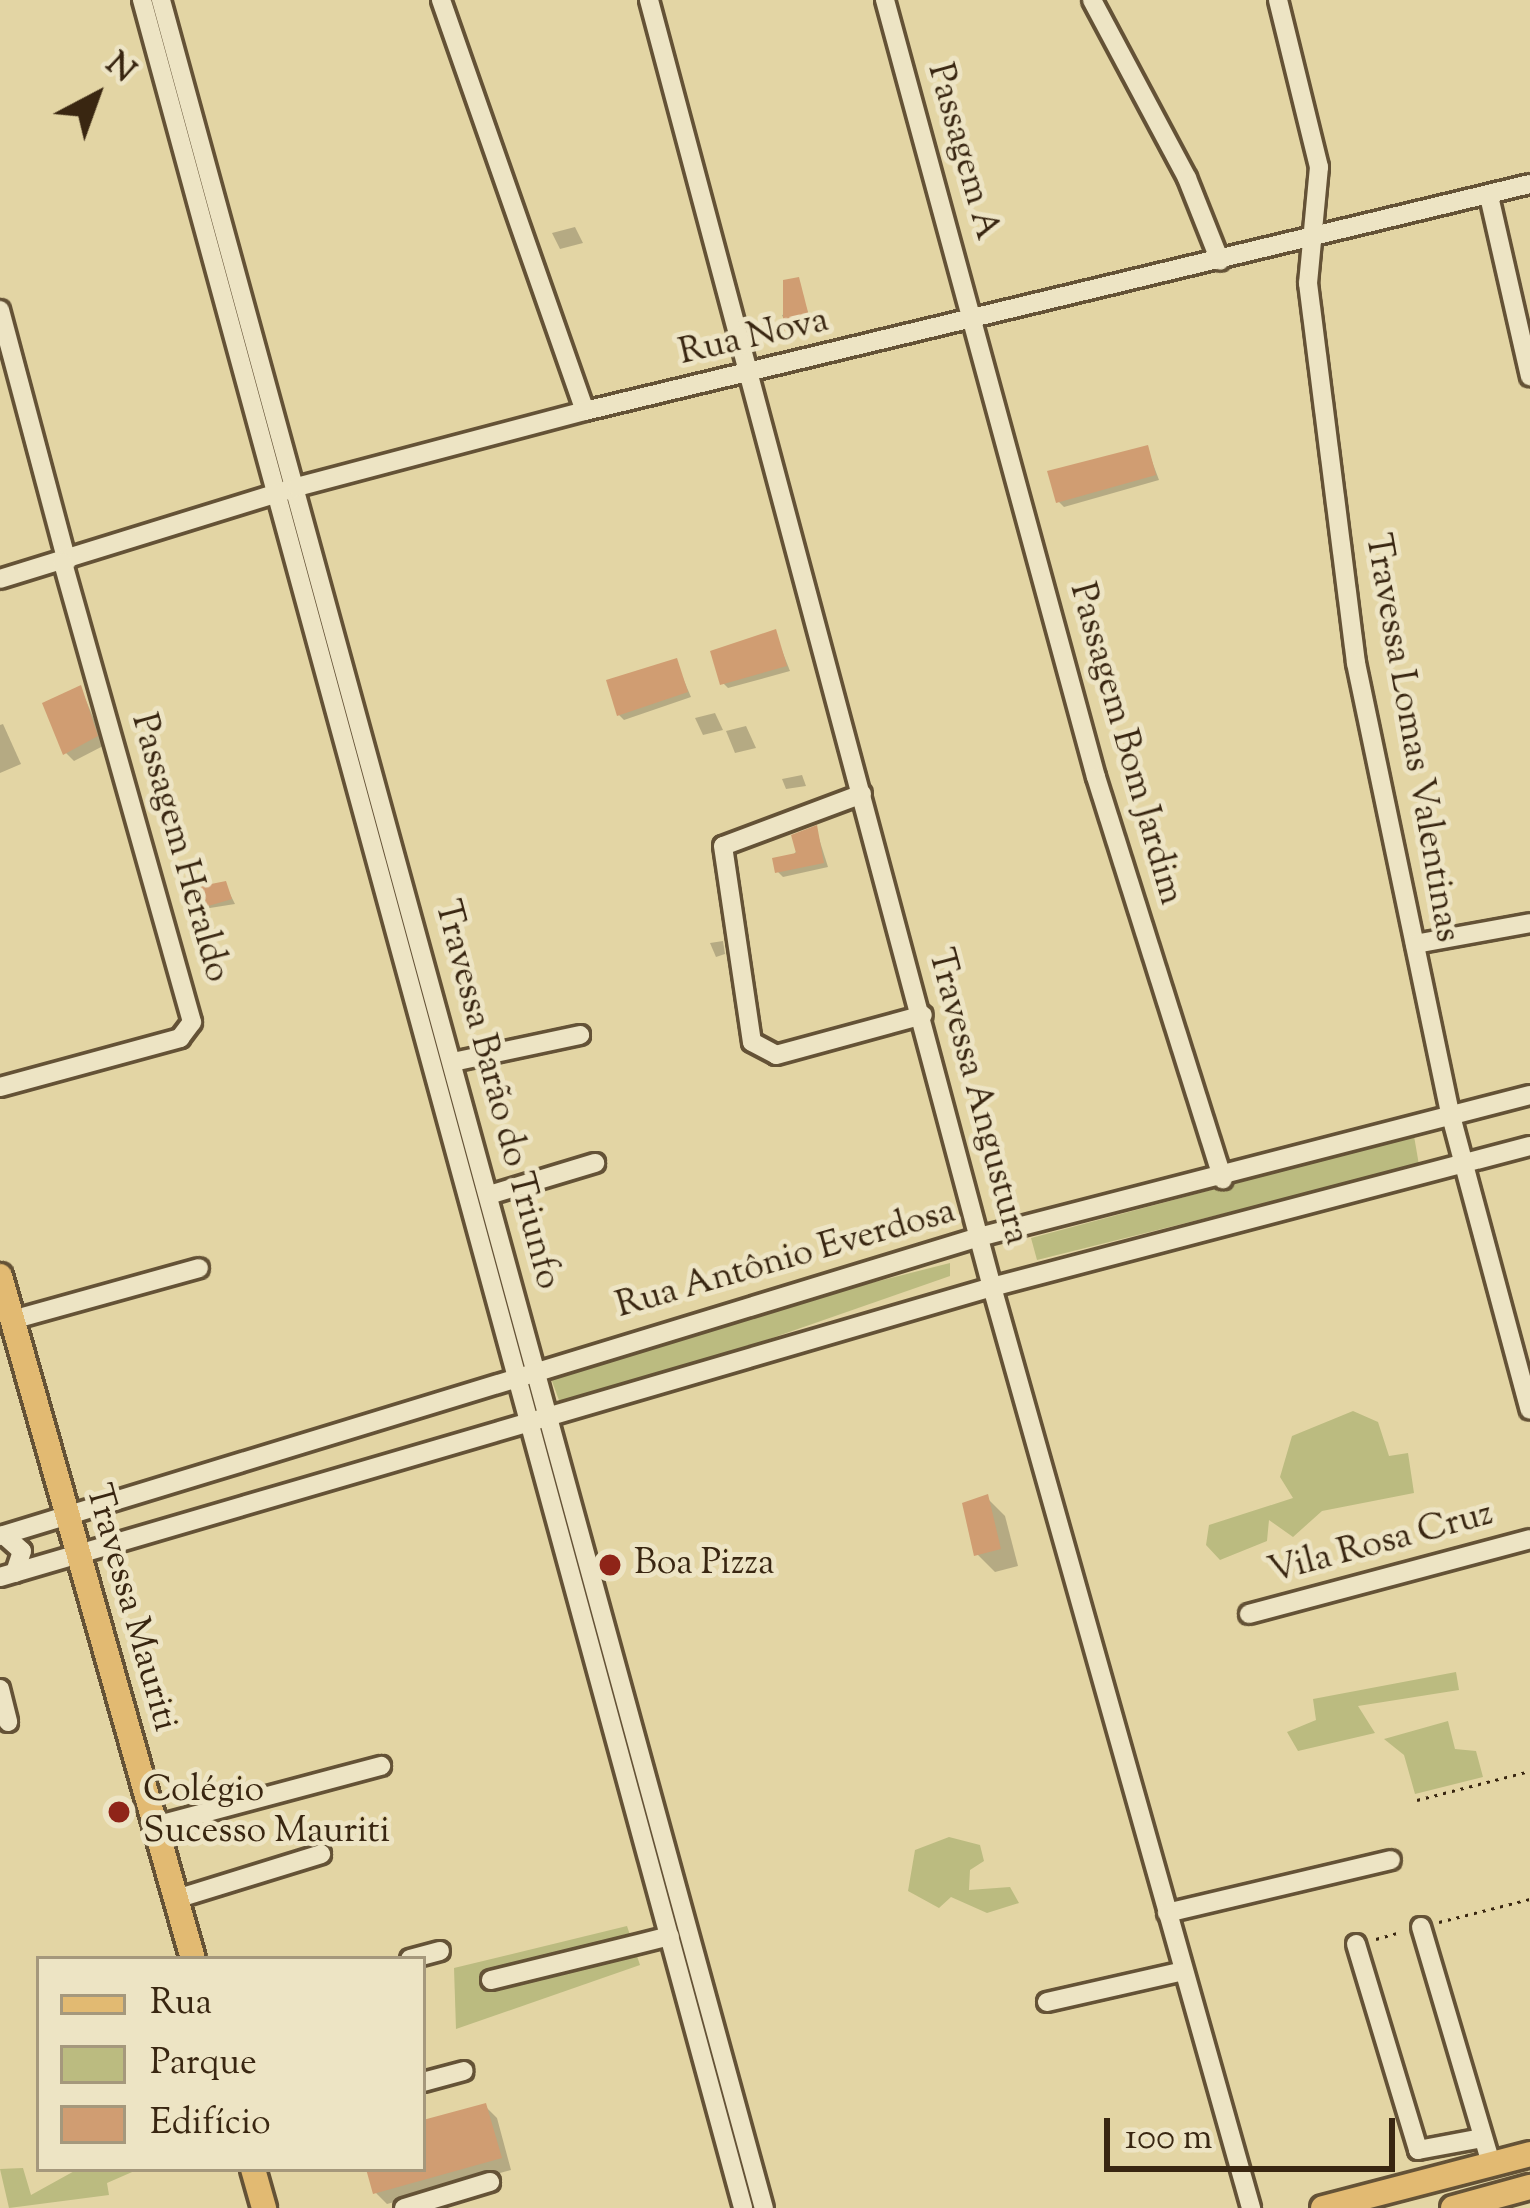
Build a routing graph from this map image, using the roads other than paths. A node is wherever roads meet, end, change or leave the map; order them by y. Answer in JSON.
{"nodes":[{"id":1,"x":142,"y":0,"type":"edge"},
{"id":2,"x":161,"y":0,"type":"edge"},
{"id":3,"x":441,"y":0,"type":"edge"},
{"id":4,"x":650,"y":0,"type":"edge"},
{"id":5,"x":885,"y":0,"type":"edge"},
{"id":6,"x":1092,"y":0,"type":"edge"},
{"id":7,"x":1278,"y":0,"type":"edge"},
{"id":8,"x":1530,"y":184,"type":"edge"},
{"id":9,"x":1489,"y":196,"type":"junction"},
{"id":10,"x":1314,"y":236,"type":"junction"},
{"id":11,"x":1220,"y":261,"type":"junction"},
{"id":12,"x":0,"y":310,"type":"edge"},
{"id":13,"x":976,"y":322,"type":"junction"},
{"id":14,"x":251,"y":364,"type":"junction"},
{"id":15,"x":753,"y":371,"type":"junction"},
{"id":16,"x":1530,"y":376,"type":"edge"},
{"id":17,"x":586,"y":411,"type":"junction"},
{"id":18,"x":297,"y":487,"type":"junction"},
{"id":19,"x":277,"y":493,"type":"junction"},
{"id":20,"x":65,"y":561,"type":"junction"},
{"id":21,"x":0,"y":579,"type":"edge"},
{"id":22,"x":340,"y":690,"type":"junction"},
{"id":23,"x":862,"y":794,"type":"junction"},
{"id":24,"x":1530,"y":923,"type":"edge"},
{"id":25,"x":1415,"y":944,"type":"junction"},
{"id":26,"x":414,"y":959,"type":"junction"},
{"id":27,"x":923,"y":1015,"type":"junction"},
{"id":28,"x":580,"y":1034,"type":"dead end"},
{"id":29,"x":453,"y":1062,"type":"junction"},
{"id":30,"x":0,"y":1087,"type":"edge"},
{"id":31,"x":1530,"y":1095,"type":"edge"},
{"id":32,"x":1451,"y":1116,"type":"junction"},
{"id":33,"x":1530,"y":1146,"type":"edge"},
{"id":34,"x":595,"y":1163,"type":"dead end"},
{"id":35,"x":1464,"y":1164,"type":"junction"},
{"id":36,"x":1223,"y":1179,"type":"junction"},
{"id":37,"x":489,"y":1195,"type":"junction"},
{"id":38,"x":980,"y":1237,"type":"junction"},
{"id":39,"x":199,"y":1268,"type":"dead end"},
{"id":40,"x":0,"y":1276,"type":"edge"},
{"id":41,"x":992,"y":1287,"type":"junction"},
{"id":42,"x":12,"y":1320,"type":"junction"},
{"id":43,"x":536,"y":1369,"type":"junction"},
{"id":44,"x":516,"y":1375,"type":"junction"},
{"id":45,"x":1530,"y":1410,"type":"edge"},
{"id":46,"x":549,"y":1414,"type":"junction"},
{"id":47,"x":527,"y":1420,"type":"junction"},
{"id":48,"x":65,"y":1515,"type":"junction"},
{"id":49,"x":2,"y":1536,"type":"edge"},
{"id":50,"x":1530,"y":1539,"type":"edge"},
{"id":51,"x":79,"y":1556,"type":"junction"},
{"id":52,"x":7,"y":1575,"type":"edge"},
{"id":53,"x":1250,"y":1614,"type":"dead end"},
{"id":54,"x":0,"y":1689,"type":"edge"},
{"id":55,"x":620,"y":1714,"type":"junction"},
{"id":56,"x":8,"y":1722,"type":"dead end"},
{"id":57,"x":381,"y":1766,"type":"dead end"},
{"id":58,"x":155,"y":1826,"type":"junction"},
{"id":59,"x":322,"y":1854,"type":"dead end"},
{"id":60,"x":1391,"y":1860,"type":"dead end"},
{"id":61,"x":176,"y":1899,"type":"junction"},
{"id":62,"x":670,"y":1899,"type":"junction"},
{"id":63,"x":1167,"y":1913,"type":"junction"},
{"id":64,"x":1420,"y":1927,"type":"road end"},
{"id":65,"x":670,"y":1936,"type":"junction"},
{"id":66,"x":1357,"y":1944,"type":"road end"},
{"id":67,"x":440,"y":1951,"type":"dead end"},
{"id":68,"x":193,"y":1956,"type":"edge"},
{"id":69,"x":421,"y":1956,"type":"edge"},
{"id":70,"x":1184,"y":1971,"type":"junction"},
{"id":71,"x":491,"y":1980,"type":"dead end"},
{"id":72,"x":1047,"y":2002,"type":"dead end"},
{"id":73,"x":464,"y":2071,"type":"dead end"},
{"id":74,"x":426,"y":2081,"type":"edge"},
{"id":75,"x":1483,"y":2138,"type":"junction"},
{"id":76,"x":1530,"y":2153,"type":"edge"},
{"id":77,"x":1491,"y":2164,"type":"junction"},
{"id":78,"x":254,"y":2172,"type":"edge"},
{"id":79,"x":490,"y":2182,"type":"dead end"},
{"id":80,"x":1530,"y":2187,"type":"edge"},
{"id":81,"x":264,"y":2208,"type":"edge"},
{"id":82,"x":404,"y":2208,"type":"edge"},
{"id":83,"x":743,"y":2208,"type":"edge"},
{"id":84,"x":764,"y":2208,"type":"edge"},
{"id":85,"x":1251,"y":2208,"type":"edge"},
{"id":86,"x":1323,"y":2208,"type":"edge"},
{"id":87,"x":1453,"y":2208,"type":"edge"}],
"edges":[{"from":1,"to":14,"type":"street","name":"Travessa Barão do Triunfo"},
{"from":2,"to":14,"type":"street","name":"Travessa Barão do Triunfo"},
{"from":3,"to":17,"type":"street"},
{"from":4,"to":15,"type":"street","name":"Travessa Angustura"},
{"from":5,"to":13,"type":"street","name":"Passagem A"},
{"from":6,"to":11,"type":"street"},
{"from":7,"to":10,"type":"street","name":"Travessa Lomas Valentinas"},
{"from":8,"to":9,"type":"street","name":"Rua Nova"},
{"from":9,"to":10,"type":"street","name":"Rua Nova"},
{"from":9,"to":16,"type":"street"},
{"from":10,"to":11,"type":"street","name":"Rua Nova"},
{"from":10,"to":25,"type":"street","name":"Travessa Lomas Valentinas"},
{"from":11,"to":13,"type":"street","name":"Rua Nova"},
{"from":12,"to":20,"type":"street"},
{"from":13,"to":15,"type":"street","name":"Rua Nova"},
{"from":13,"to":36,"type":"street","name":"Passagem Bom Jardim"},
{"from":14,"to":18,"type":"street","name":"Travessa Barão do Triunfo"},
{"from":14,"to":19,"type":"street","name":"Travessa Barão do Triunfo"},
{"from":15,"to":17,"type":"street","name":"Rua Nova"},
{"from":15,"to":23,"type":"street","name":"Travessa Angustura"},
{"from":17,"to":18,"type":"street","name":"Rua Nova"},
{"from":18,"to":19,"type":"street","name":"Rua Nova"},
{"from":18,"to":22,"type":"street","name":"Travessa Barão do Triunfo"},
{"from":19,"to":20,"type":"street","name":"Rua Nova"},
{"from":19,"to":22,"type":"street","name":"Travessa Barão do Triunfo"},
{"from":20,"to":21,"type":"street","name":"Rua Nova"},
{"from":20,"to":30,"type":"street","name":"Passagem Heraldo"},
{"from":22,"to":26,"type":"street","name":"Travessa Barão do Triunfo"},
{"from":23,"to":27,"type":"street","name":"Travessa Angustura"},
{"from":23,"to":27,"type":"street"},
{"from":24,"to":25,"type":"street"},
{"from":25,"to":32,"type":"street","name":"Travessa Lomas Valentinas"},
{"from":26,"to":29,"type":"street","name":"Travessa Barão do Triunfo"},
{"from":26,"to":44,"type":"street","name":"Travessa Barão do Triunfo"},
{"from":27,"to":38,"type":"street","name":"Travessa Angustura"},
{"from":28,"to":29,"type":"street"},
{"from":29,"to":37,"type":"street","name":"Travessa Barão do Triunfo"},
{"from":31,"to":32,"type":"street","name":"Rua Antônio Everdosa"},
{"from":32,"to":35,"type":"street","name":"Travessa Lomas Valentinas"},
{"from":32,"to":36,"type":"street","name":"Rua Antônio Everdosa"},
{"from":33,"to":35,"type":"street"},
{"from":34,"to":37,"type":"street"},
{"from":35,"to":41,"type":"street"},
{"from":35,"to":45,"type":"street","name":"Travessa Lomas Valentinas"},
{"from":36,"to":38,"type":"street","name":"Rua Antônio Everdosa"},
{"from":37,"to":43,"type":"street","name":"Travessa Barão do Triunfo"},
{"from":38,"to":41,"type":"street","name":"Travessa Angustura"},
{"from":38,"to":43,"type":"street","name":"Rua Antônio Everdosa"},
{"from":39,"to":42,"type":"street"},
{"from":40,"to":42,"type":"main road","name":"Travessa Mauriti"},
{"from":41,"to":46,"type":"street"},
{"from":41,"to":63,"type":"street","name":"Travessa Angustura"},
{"from":42,"to":48,"type":"main road","name":"Travessa Mauriti"},
{"from":43,"to":44,"type":"street","name":"Rua Antônio Everdosa"},
{"from":43,"to":46,"type":"street","name":"Travessa Barão do Triunfo"},
{"from":44,"to":47,"type":"street","name":"Travessa Barão do Triunfo"},
{"from":44,"to":48,"type":"street","name":"Rua Antônio Everdosa"},
{"from":46,"to":47,"type":"street"},
{"from":46,"to":55,"type":"street","name":"Travessa Barão do Triunfo"},
{"from":47,"to":51,"type":"street"},
{"from":47,"to":55,"type":"street","name":"Travessa Barão do Triunfo"},
{"from":48,"to":49,"type":"street","name":"Rua Antônio Everdosa"},
{"from":48,"to":51,"type":"main road","name":"Travessa Mauriti"},
{"from":49,"to":52,"type":"street"},
{"from":50,"to":53,"type":"street","name":"Vila Rosa Cruz"},
{"from":51,"to":52,"type":"street"},
{"from":51,"to":58,"type":"main road","name":"Travessa Mauriti"},
{"from":54,"to":56,"type":"street"},
{"from":55,"to":62,"type":"street","name":"Travessa Barão do Triunfo"},
{"from":57,"to":58,"type":"street"},
{"from":58,"to":61,"type":"main road","name":"Travessa Mauriti"},
{"from":59,"to":61,"type":"street"},
{"from":60,"to":63,"type":"street"},
{"from":61,"to":68,"type":"main road","name":"Travessa Mauriti"},
{"from":62,"to":65,"type":"street","name":"Travessa Barão do Triunfo"},
{"from":62,"to":84,"type":"street","name":"Travessa Barão do Triunfo"},
{"from":63,"to":70,"type":"street","name":"Travessa Angustura"},
{"from":64,"to":75,"type":"street"},
{"from":65,"to":71,"type":"street"},
{"from":65,"to":83,"type":"street","name":"Travessa Barão do Triunfo"},
{"from":66,"to":75,"type":"street"},
{"from":67,"to":69,"type":"street"},
{"from":70,"to":72,"type":"street"},
{"from":70,"to":85,"type":"street","name":"Travessa Angustura"},
{"from":73,"to":74,"type":"street"},
{"from":75,"to":77,"type":"street"},
{"from":76,"to":77,"type":"main road"},
{"from":77,"to":86,"type":"main road"},
{"from":78,"to":81,"type":"main road"},
{"from":79,"to":82,"type":"street"},
{"from":80,"to":87,"type":"main road"}]}
